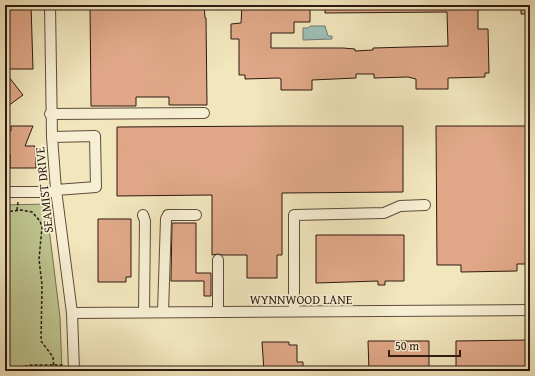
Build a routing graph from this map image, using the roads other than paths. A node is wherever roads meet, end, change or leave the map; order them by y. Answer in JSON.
{"nodes":[{"id":1,"x":50,"y":5,"type":"edge"},
{"id":2,"x":204,"y":113,"type":"dead end"},
{"id":3,"x":50,"y":114,"type":"junction"},
{"id":4,"x":52,"y":137,"type":"junction"},
{"id":5,"x":56,"y":191,"type":"junction"},
{"id":6,"x":5,"y":192,"type":"edge"},
{"id":7,"x":425,"y":205,"type":"dead end"},
{"id":8,"x":196,"y":214,"type":"dead end"},
{"id":9,"x":143,"y":215,"type":"dead end"},
{"id":10,"x":218,"y":260,"type":"dead end"},
{"id":11,"x":530,"y":310,"type":"edge"},
{"id":12,"x":144,"y":312,"type":"junction"},
{"id":13,"x":163,"y":312,"type":"junction"},
{"id":14,"x":218,"y":312,"type":"junction"},
{"id":15,"x":294,"y":312,"type":"junction"},
{"id":16,"x":72,"y":313,"type":"junction"},
{"id":17,"x":74,"y":368,"type":"edge"}],
"edges":[{"from":1,"to":3,"type":"street","name":"SEAMIST DRIVE"},
{"from":2,"to":3,"type":"street"},
{"from":3,"to":4,"type":"street","name":"SEAMIST DRIVE"},
{"from":4,"to":5,"type":"street","name":"SEAMIST DRIVE"},
{"from":4,"to":5,"type":"street"},
{"from":5,"to":6,"type":"street"},
{"from":5,"to":16,"type":"street","name":"SEAMIST DRIVE"},
{"from":7,"to":15,"type":"street"},
{"from":8,"to":13,"type":"street"},
{"from":9,"to":12,"type":"street"},
{"from":10,"to":14,"type":"street"},
{"from":11,"to":15,"type":"street","name":"WYNNWOOD LANE"},
{"from":12,"to":13,"type":"street","name":"WYNNWOOD LANE"},
{"from":12,"to":16,"type":"street","name":"WYNNWOOD LANE"},
{"from":13,"to":14,"type":"street","name":"WYNNWOOD LANE"},
{"from":14,"to":15,"type":"street","name":"WYNNWOOD LANE"},
{"from":16,"to":17,"type":"street","name":"SEAMIST DRIVE"}]}
